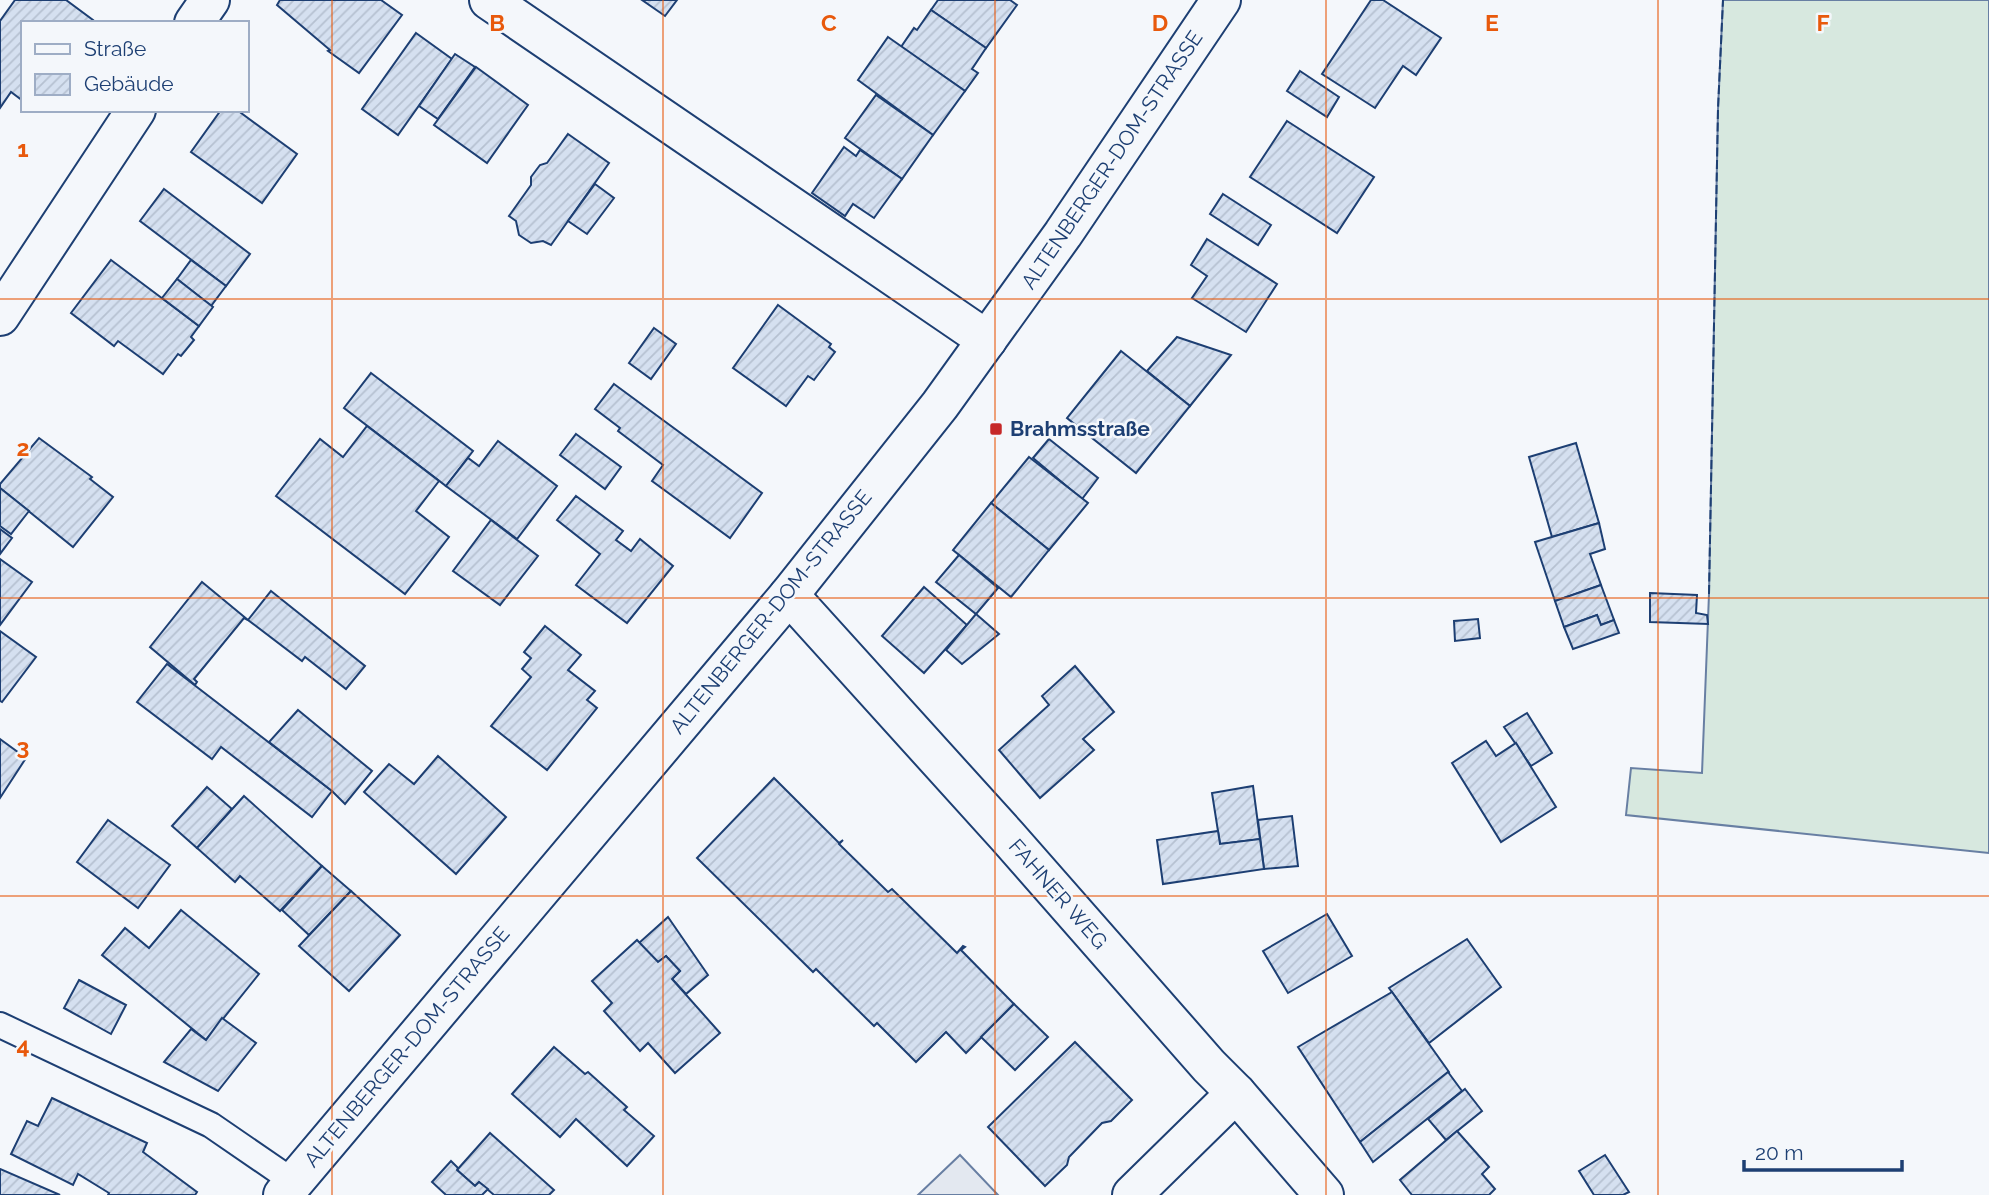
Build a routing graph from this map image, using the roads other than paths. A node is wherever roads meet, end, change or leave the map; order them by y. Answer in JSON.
{"nodes":[{"id":1,"x":209,"y":0,"type":"edge"},
{"id":2,"x":489,"y":0,"type":"edge"},
{"id":3,"x":1221,"y":0,"type":"edge"},
{"id":4,"x":195,"y":21,"type":"edge"},
{"id":5,"x":135,"y":112,"type":"edge"},
{"id":6,"x":0,"y":316,"type":"edge"},
{"id":7,"x":987,"y":340,"type":"junction"},
{"id":8,"x":789,"y":595,"type":"junction"},
{"id":9,"x":0,"y":1025,"type":"edge"},
{"id":10,"x":1237,"y":1093,"type":"junction"},
{"id":11,"x":288,"y":1189,"type":"edge"},
{"id":12,"x":1132,"y":1195,"type":"edge"},
{"id":13,"x":1324,"y":1195,"type":"edge"}],
"edges":[{"from":1,"to":4,"type":"street"},
{"from":2,"to":7,"type":"street"},
{"from":3,"to":7,"type":"street","name":"ALTENBERGER-DOM-STRASSE"},
{"from":5,"to":6,"type":"street"},
{"from":7,"to":8,"type":"street","name":"ALTENBERGER-DOM-STRASSE"},
{"from":8,"to":10,"type":"street","name":"FAHNER WEG"},
{"from":8,"to":11,"type":"street","name":"ALTENBERGER-DOM-STRASSE"},
{"from":9,"to":11,"type":"lane"},
{"from":10,"to":12,"type":"street"},
{"from":10,"to":13,"type":"street","name":"FAHNER WEG"}]}
